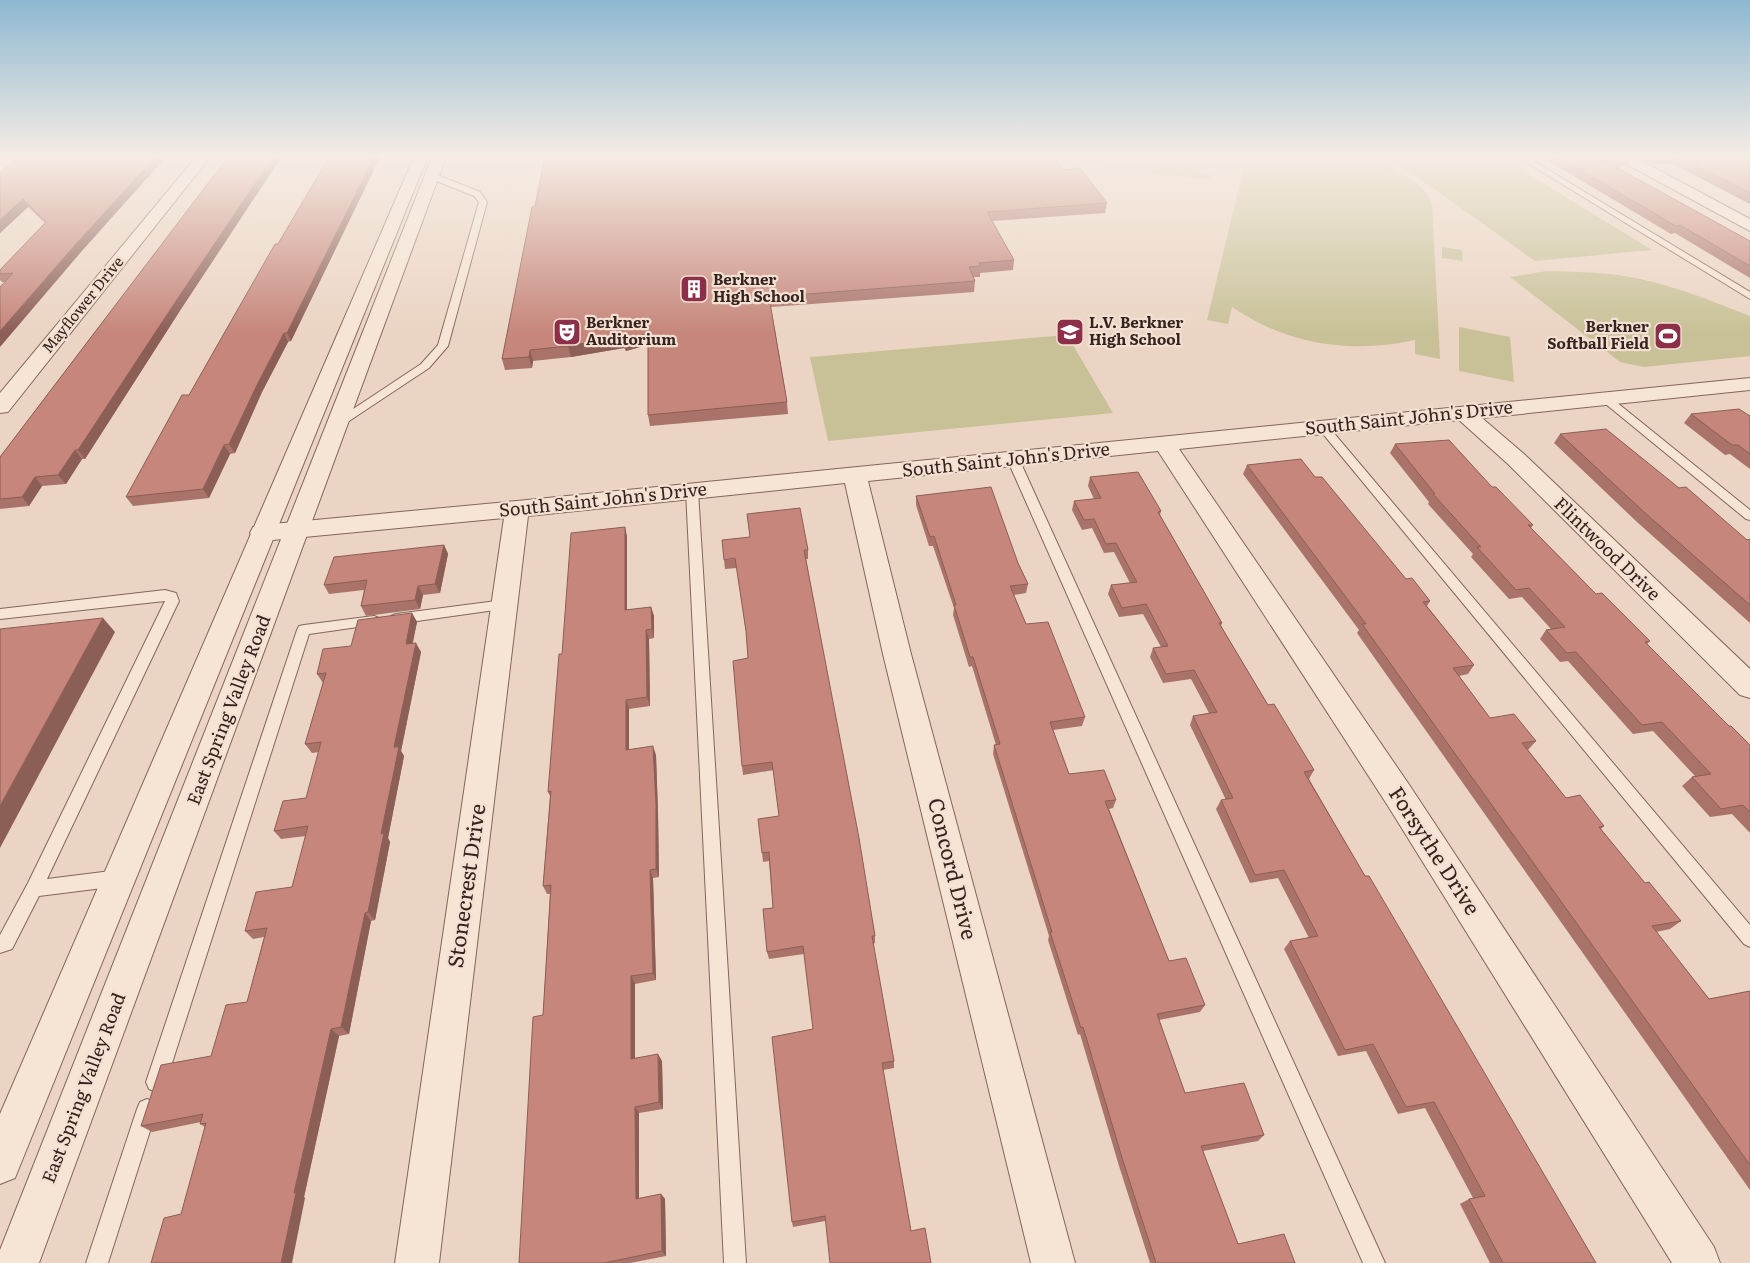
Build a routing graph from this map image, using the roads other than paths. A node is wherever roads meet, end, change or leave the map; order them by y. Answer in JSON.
{"nodes":[{"id":1,"x":155,"y":216,"type":"edge"},
{"id":2,"x":404,"y":216,"type":"edge"},
{"id":3,"x":409,"y":216,"type":"edge"},
{"id":4,"x":479,"y":216,"type":"edge"},
{"id":5,"x":1619,"y":216,"type":"edge"},
{"id":6,"x":1732,"y":216,"type":"edge"},
{"id":7,"x":1750,"y":226,"type":"edge"},
{"id":8,"x":1750,"y":296,"type":"edge"},
{"id":9,"x":1747,"y":387,"type":"edge"},
{"id":10,"x":1606,"y":399,"type":"junction"},
{"id":11,"x":0,"y":407,"type":"edge"},
{"id":12,"x":1463,"y":412,"type":"junction"},
{"id":13,"x":339,"y":423,"type":"junction"},
{"id":14,"x":1323,"y":427,"type":"junction"},
{"id":15,"x":1165,"y":444,"type":"junction"},
{"id":16,"x":1013,"y":459,"type":"junction"},
{"id":17,"x":855,"y":475,"type":"junction"},
{"id":18,"x":692,"y":492,"type":"junction"},
{"id":19,"x":517,"y":509,"type":"junction"},
{"id":20,"x":1750,"y":516,"type":"edge"},
{"id":21,"x":300,"y":530,"type":"junction"},
{"id":22,"x":262,"y":533,"type":"junction"},
{"id":23,"x":504,"y":605,"type":"junction"},
{"id":24,"x":0,"y":614,"type":"edge"},
{"id":25,"x":1750,"y":687,"type":"edge"},
{"id":26,"x":167,"y":871,"type":"junction"},
{"id":27,"x":119,"y":878,"type":"junction"},
{"id":28,"x":34,"y":889,"type":"junction"},
{"id":29,"x":1750,"y":938,"type":"edge"},
{"id":30,"x":0,"y":944,"type":"edge"},
{"id":31,"x":0,"y":1163,"type":"edge"},
{"id":32,"x":17,"y":1263,"type":"edge"},
{"id":33,"x":97,"y":1263,"type":"edge"},
{"id":34,"x":417,"y":1263,"type":"edge"},
{"id":35,"x":735,"y":1263,"type":"edge"},
{"id":36,"x":1053,"y":1263,"type":"edge"},
{"id":37,"x":1374,"y":1263,"type":"edge"},
{"id":38,"x":1698,"y":1263,"type":"edge"}],
"edges":[{"from":1,"to":11,"type":"street","name":"Mayflower Drive"},
{"from":2,"to":22,"type":"street","name":"East Spring Valley Road"},
{"from":3,"to":13,"type":"street","name":"East Spring Valley Road"},
{"from":4,"to":13,"type":"lane"},
{"from":5,"to":8,"type":"lane"},
{"from":6,"to":7,"type":"street"},
{"from":9,"to":10,"type":"street","name":"South Saint John's Drive"},
{"from":10,"to":12,"type":"street","name":"South Saint John's Drive"},
{"from":10,"to":20,"type":"lane"},
{"from":12,"to":14,"type":"street","name":"South Saint John's Drive"},
{"from":12,"to":25,"type":"street","name":"Flintwood Drive"},
{"from":13,"to":21,"type":"street","name":"East Spring Valley Road"},
{"from":14,"to":15,"type":"street","name":"South Saint John's Drive"},
{"from":14,"to":29,"type":"lane"},
{"from":15,"to":16,"type":"street","name":"South Saint John's Drive"},
{"from":15,"to":38,"type":"street","name":"Forsythe Drive"},
{"from":16,"to":17,"type":"street","name":"South Saint John's Drive"},
{"from":16,"to":37,"type":"lane"},
{"from":17,"to":18,"type":"street","name":"South Saint John's Drive"},
{"from":17,"to":36,"type":"street","name":"Concord Drive"},
{"from":18,"to":19,"type":"street","name":"South Saint John's Drive"},
{"from":18,"to":35,"type":"lane"},
{"from":19,"to":21,"type":"street","name":"South Saint John's Drive"},
{"from":19,"to":23,"type":"street","name":"Stonecrest Drive"},
{"from":21,"to":22,"type":"street","name":"South Saint John's Drive"},
{"from":21,"to":26,"type":"street","name":"East Spring Valley Road"},
{"from":22,"to":27,"type":"street","name":"East Spring Valley Road"},
{"from":23,"to":33,"type":"lane"},
{"from":23,"to":34,"type":"street","name":"Stonecrest Drive"},
{"from":24,"to":28,"type":"lane"},
{"from":26,"to":27,"type":"street"},
{"from":26,"to":32,"type":"street","name":"East Spring Valley Road"},
{"from":27,"to":28,"type":"lane"},
{"from":27,"to":31,"type":"street","name":"East Spring Valley Road"},
{"from":28,"to":30,"type":"lane"}]}
